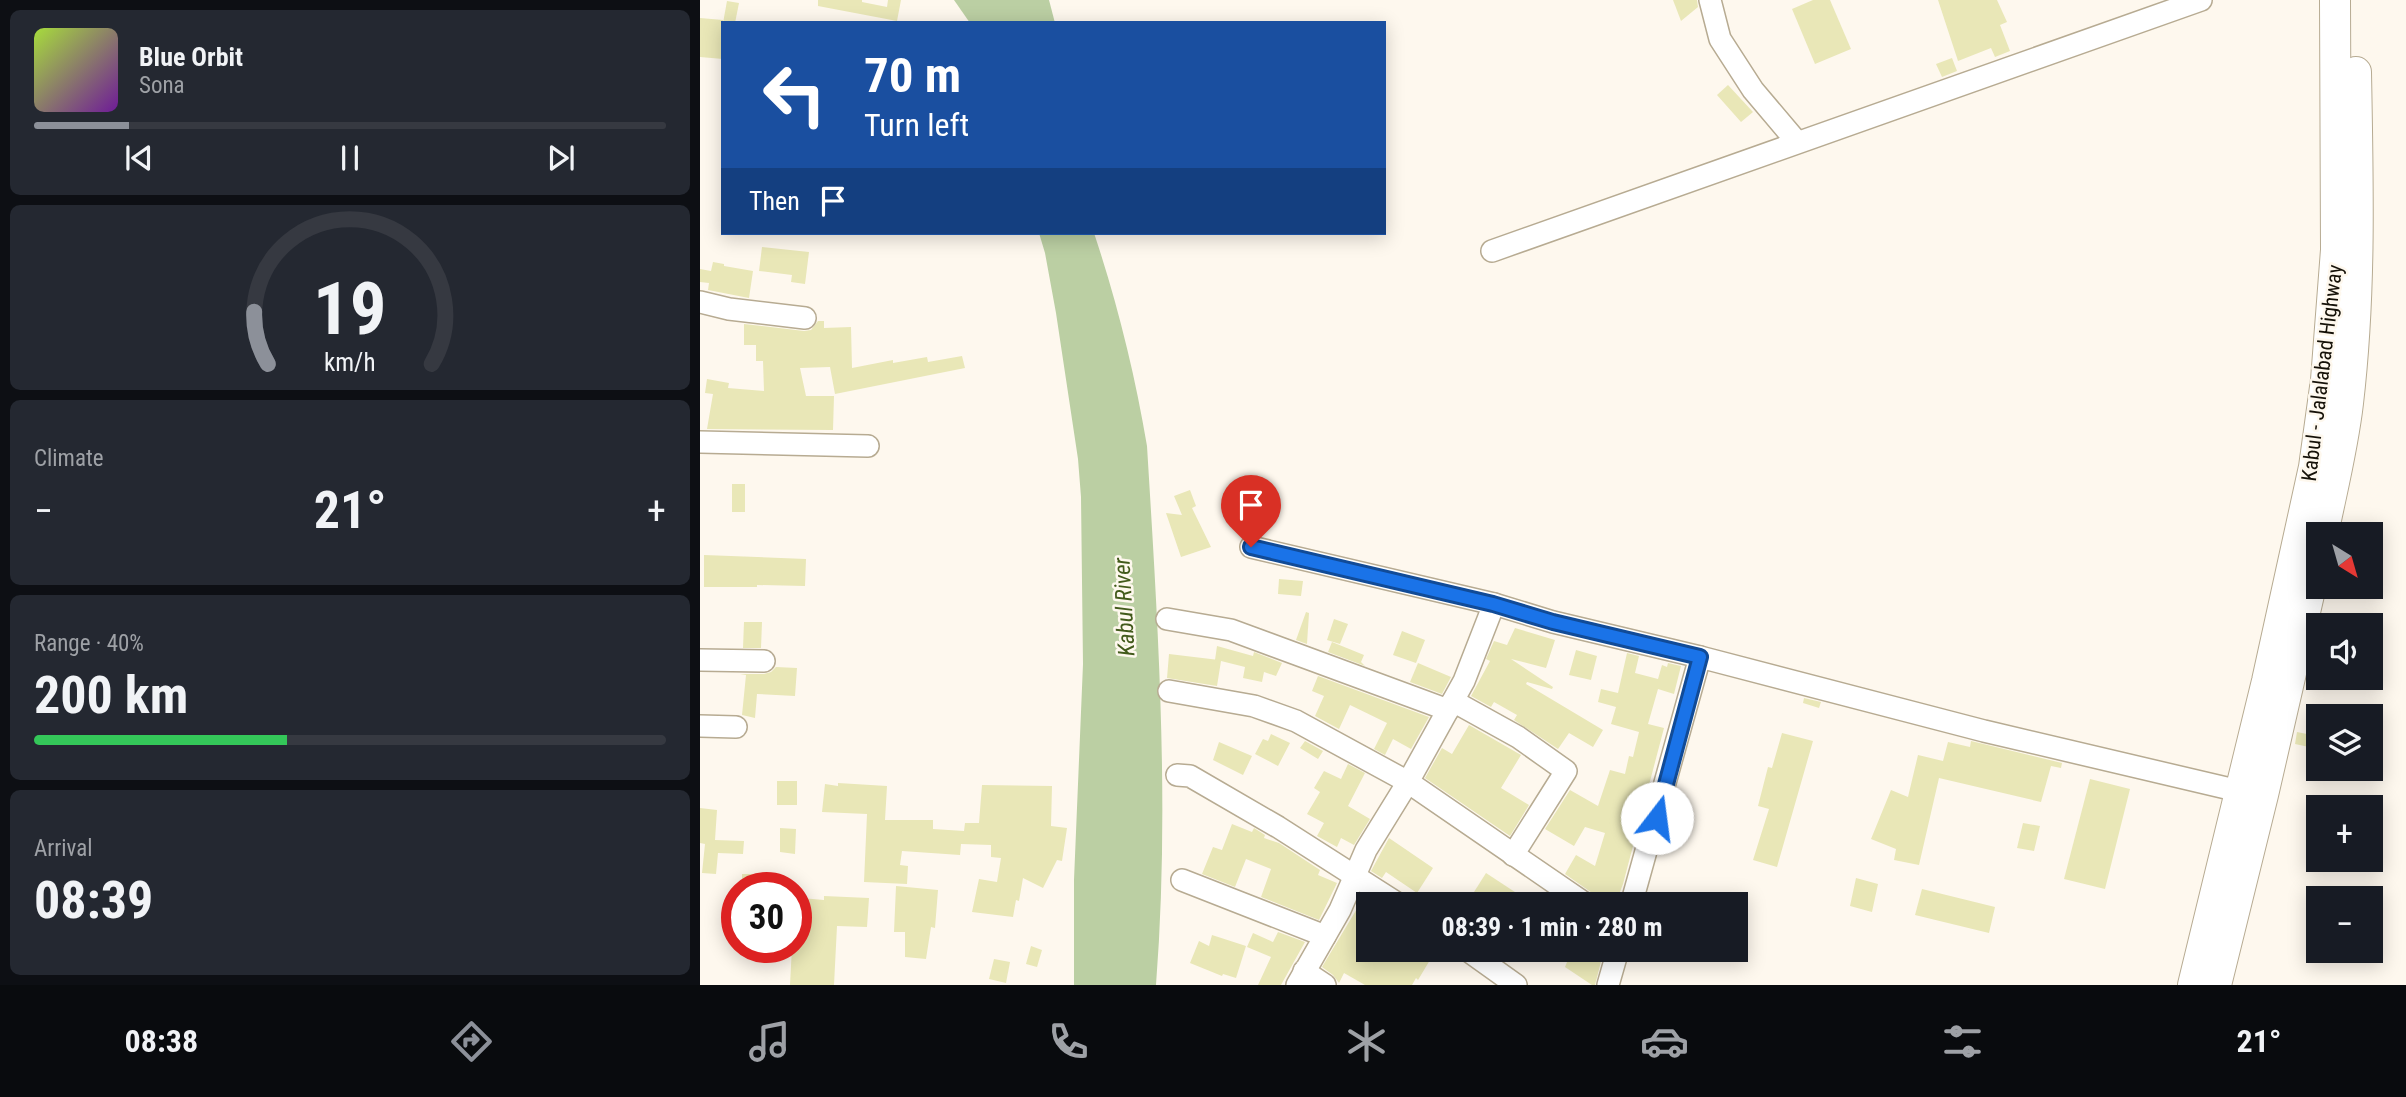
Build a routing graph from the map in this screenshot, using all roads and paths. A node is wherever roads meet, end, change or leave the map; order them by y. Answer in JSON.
{"nodes":[{"id":1,"x":1710,"y":0,"type":"edge"},
{"id":2,"x":2201,"y":0,"type":"edge"},
{"id":3,"x":2335,"y":0,"type":"edge"},
{"id":4,"x":2355,"y":0,"type":"edge"},
{"id":5,"x":1797,"y":142,"type":"junction"},
{"id":6,"x":1492,"y":251,"type":"dead end"},
{"id":7,"x":700,"y":302,"type":"edge"},
{"id":8,"x":804,"y":318,"type":"dead end"},
{"id":9,"x":700,"y":442,"type":"edge"},
{"id":10,"x":868,"y":446,"type":"dead end"},
{"id":11,"x":2326,"y":522,"type":"edge"},
{"id":12,"x":1251,"y":547,"type":"dead end"},
{"id":13,"x":2308,"y":599,"type":"edge"},
{"id":14,"x":1493,"y":604,"type":"junction"},
{"id":15,"x":1167,"y":619,"type":"dead end"},
{"id":16,"x":1700,"y":657,"type":"junction"},
{"id":17,"x":700,"y":660,"type":"edge"},
{"id":18,"x":764,"y":661,"type":"dead end"},
{"id":19,"x":1169,"y":691,"type":"dead end"},
{"id":20,"x":1450,"y":706,"type":"junction"},
{"id":21,"x":700,"y":726,"type":"edge"},
{"id":22,"x":736,"y":727,"type":"dead end"},
{"id":23,"x":1177,"y":775,"type":"dead end"},
{"id":24,"x":1408,"y":782,"type":"junction"},
{"id":25,"x":2239,"y":791,"type":"junction"},
{"id":26,"x":1513,"y":855,"type":"junction"},
{"id":27,"x":1355,"y":876,"type":"junction"},
{"id":28,"x":1182,"y":880,"type":"dead end"},
{"id":29,"x":1380,"y":892,"type":"edge"},
{"id":30,"x":1568,"y":892,"type":"edge"},
{"id":31,"x":1635,"y":892,"type":"edge"},
{"id":32,"x":1325,"y":936,"type":"junction"},
{"id":33,"x":1484,"y":962,"type":"edge"},
{"id":34,"x":1615,"y":962,"type":"edge"},
{"id":35,"x":1301,"y":978,"type":"edge"},
{"id":36,"x":1325,"y":985,"type":"edge"},
{"id":37,"x":1516,"y":985,"type":"edge"},
{"id":38,"x":1608,"y":985,"type":"edge"},
{"id":39,"x":2193,"y":985,"type":"edge"},
{"id":40,"x":2216,"y":985,"type":"edge"}],
"edges":[{"from":1,"to":5,"type":"street"},
{"from":2,"to":5,"type":"street"},
{"from":3,"to":25,"type":"highway","name":"Kabul - Jalalabad Highway"},
{"from":4,"to":11,"type":"highway","name":"Kabul - Jalalabad Highway"},
{"from":5,"to":6,"type":"street"},
{"from":7,"to":8,"type":"street"},
{"from":9,"to":10,"type":"street"},
{"from":12,"to":14,"type":"street"},
{"from":13,"to":40,"type":"highway"},
{"from":14,"to":16,"type":"street"},
{"from":14,"to":20,"type":"street"},
{"from":15,"to":20,"type":"street"},
{"from":16,"to":25,"type":"street"},
{"from":16,"to":31,"type":"street"},
{"from":17,"to":18,"type":"street"},
{"from":19,"to":24,"type":"street"},
{"from":20,"to":24,"type":"street"},
{"from":20,"to":26,"type":"street"},
{"from":21,"to":22,"type":"street"},
{"from":23,"to":27,"type":"street"},
{"from":24,"to":26,"type":"street"},
{"from":24,"to":27,"type":"street"},
{"from":25,"to":39,"type":"highway","name":"Kabul - Jalalabad Highway"},
{"from":26,"to":30,"type":"street"},
{"from":27,"to":29,"type":"street"},
{"from":27,"to":32,"type":"street"},
{"from":28,"to":32,"type":"street"},
{"from":32,"to":35,"type":"street"},
{"from":33,"to":37,"type":"street"},
{"from":34,"to":38,"type":"street"},
{"from":35,"to":36,"type":"street"}]}
